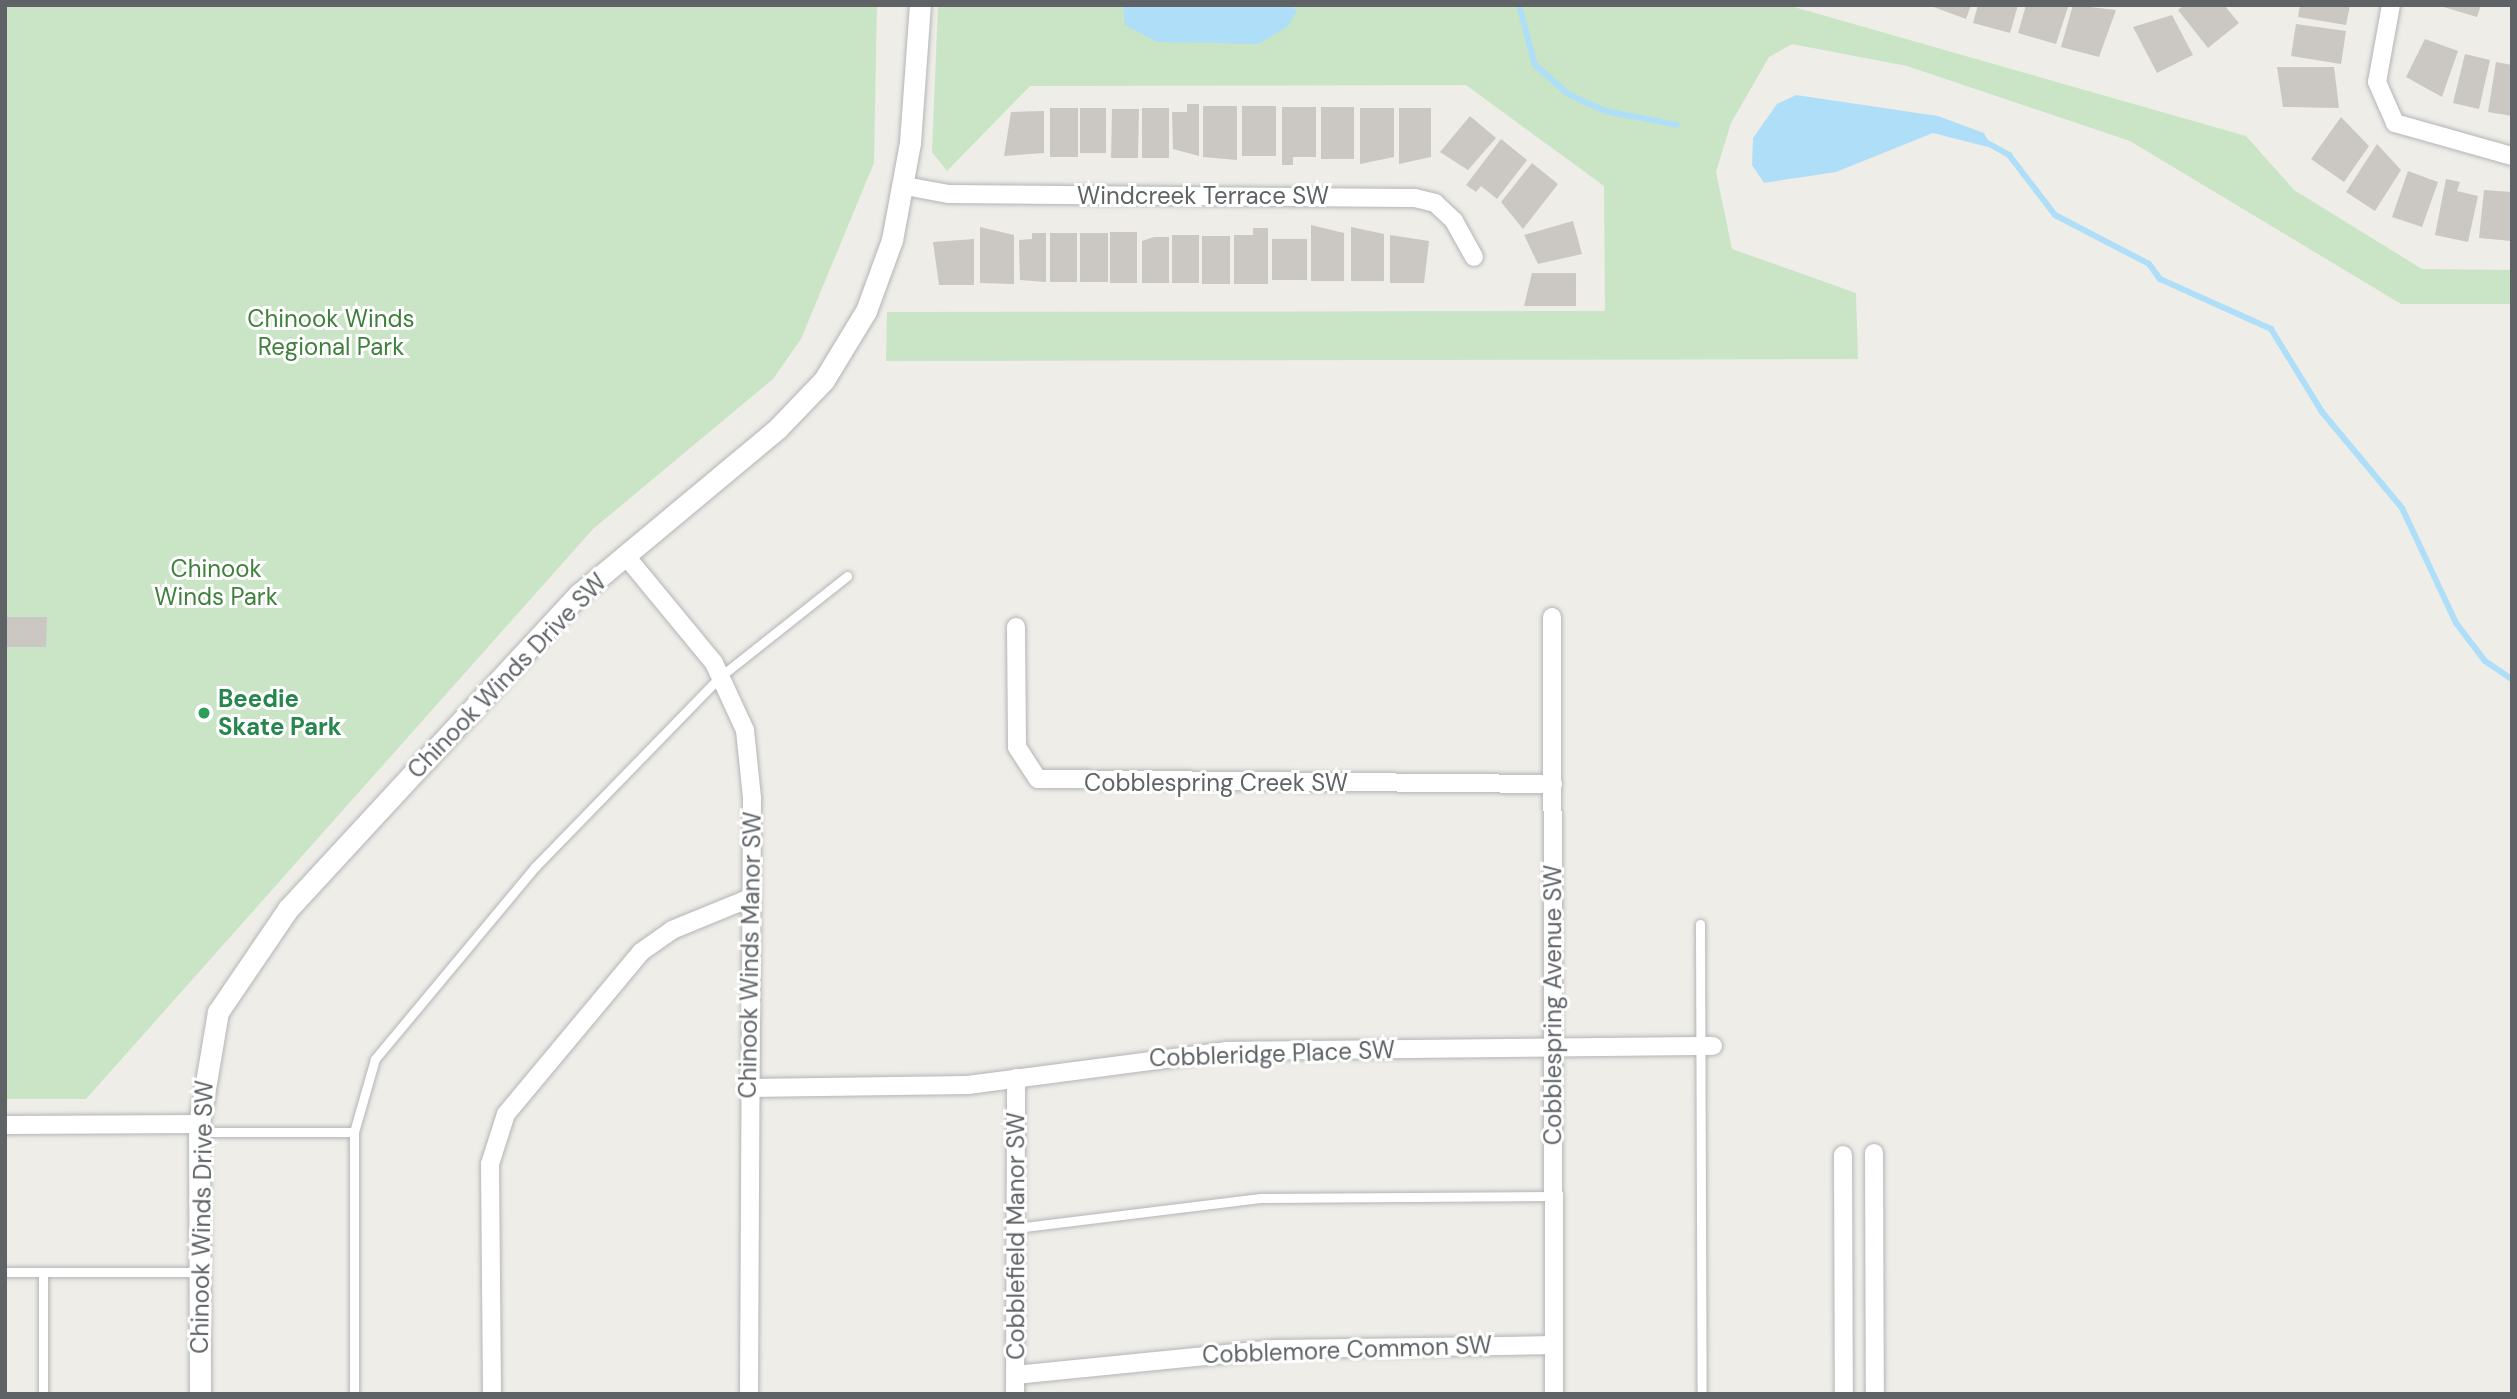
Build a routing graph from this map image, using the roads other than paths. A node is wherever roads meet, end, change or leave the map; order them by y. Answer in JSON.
{"nodes":[{"id":1,"x":920,"y":5,"type":"edge"},
{"id":2,"x":2391,"y":5,"type":"edge"},
{"id":3,"x":2512,"y":156,"type":"edge"},
{"id":4,"x":905,"y":186,"type":"junction"},
{"id":5,"x":1474,"y":257,"type":"dead end"},
{"id":6,"x":625,"y":555,"type":"junction"},
{"id":7,"x":847,"y":576,"type":"dead end"},
{"id":8,"x":1552,"y":617,"type":"dead end"},
{"id":9,"x":1016,"y":628,"type":"dead end"},
{"id":10,"x":721,"y":676,"type":"junction"},
{"id":11,"x":1553,"y":784,"type":"junction"},
{"id":12,"x":750,"y":898,"type":"junction"},
{"id":13,"x":1700,"y":924,"type":"dead end"},
{"id":14,"x":1707,"y":1046,"type":"junction"},
{"id":15,"x":1553,"y":1047,"type":"junction"},
{"id":16,"x":1016,"y":1078,"type":"junction"},
{"id":17,"x":748,"y":1088,"type":"junction"},
{"id":18,"x":5,"y":1125,"type":"edge"},
{"id":19,"x":199,"y":1128,"type":"junction"},
{"id":20,"x":354,"y":1132,"type":"junction"},
{"id":21,"x":1874,"y":1153,"type":"dead end"},
{"id":22,"x":1843,"y":1156,"type":"dead end"},
{"id":23,"x":1553,"y":1196,"type":"junction"},
{"id":24,"x":1016,"y":1228,"type":"junction"},
{"id":25,"x":5,"y":1272,"type":"edge"},
{"id":26,"x":43,"y":1272,"type":"junction"},
{"id":27,"x":200,"y":1272,"type":"junction"},
{"id":28,"x":1554,"y":1345,"type":"junction"},
{"id":29,"x":1015,"y":1385,"type":"edge"},
{"id":30,"x":43,"y":1394,"type":"edge"},
{"id":31,"x":200,"y":1394,"type":"edge"},
{"id":32,"x":354,"y":1394,"type":"edge"},
{"id":33,"x":492,"y":1394,"type":"edge"},
{"id":34,"x":749,"y":1394,"type":"edge"},
{"id":35,"x":1554,"y":1394,"type":"edge"},
{"id":36,"x":1702,"y":1394,"type":"edge"},
{"id":37,"x":1844,"y":1394,"type":"edge"},
{"id":38,"x":1875,"y":1394,"type":"edge"}],
"edges":[{"from":1,"to":4,"type":"street","name":"Chinook Winds Drive SW"},
{"from":2,"to":3,"type":"street"},
{"from":4,"to":5,"type":"street","name":"Windcreek Terrace SW"},
{"from":4,"to":6,"type":"street","name":"Chinook Winds Drive SW"},
{"from":6,"to":10,"type":"street","name":"Chinook Winds Manor SW"},
{"from":6,"to":19,"type":"street","name":"Chinook Winds Drive SW"},
{"from":7,"to":10,"type":"lane"},
{"from":8,"to":11,"type":"street","name":"Cobblespring Avenue SW"},
{"from":9,"to":11,"type":"street","name":"Cobblespring Creek SW"},
{"from":10,"to":12,"type":"street","name":"Chinook Winds Manor SW"},
{"from":10,"to":20,"type":"lane"},
{"from":11,"to":15,"type":"street","name":"Cobblespring Avenue SW"},
{"from":12,"to":17,"type":"street","name":"Chinook Winds Manor SW"},
{"from":12,"to":33,"type":"street"},
{"from":13,"to":14,"type":"lane"},
{"from":14,"to":15,"type":"street","name":"Cobbleridge Place SW"},
{"from":14,"to":36,"type":"lane"},
{"from":15,"to":16,"type":"street","name":"Cobbleridge Place SW"},
{"from":15,"to":23,"type":"street","name":"Cobblespring Avenue SW"},
{"from":16,"to":17,"type":"street","name":"Cobbleridge Place SW"},
{"from":16,"to":24,"type":"street","name":"Cobblefield Manor SW"},
{"from":17,"to":34,"type":"street","name":"Chinook Winds Manor SW"},
{"from":18,"to":19,"type":"street"},
{"from":19,"to":20,"type":"lane"},
{"from":19,"to":27,"type":"street","name":"Chinook Winds Drive SW"},
{"from":20,"to":32,"type":"lane"},
{"from":21,"to":38,"type":"street"},
{"from":22,"to":37,"type":"street"},
{"from":23,"to":24,"type":"lane"},
{"from":23,"to":28,"type":"street","name":"Cobblespring Avenue SW"},
{"from":24,"to":29,"type":"street","name":"Cobblefield Manor SW"},
{"from":25,"to":26,"type":"lane"},
{"from":26,"to":27,"type":"lane"},
{"from":26,"to":30,"type":"lane"},
{"from":27,"to":31,"type":"street","name":"Chinook Winds Drive SW"},
{"from":28,"to":29,"type":"street","name":"Cobblemore Common SW"},
{"from":28,"to":35,"type":"street","name":"Cobblespring Avenue SW"}]}
